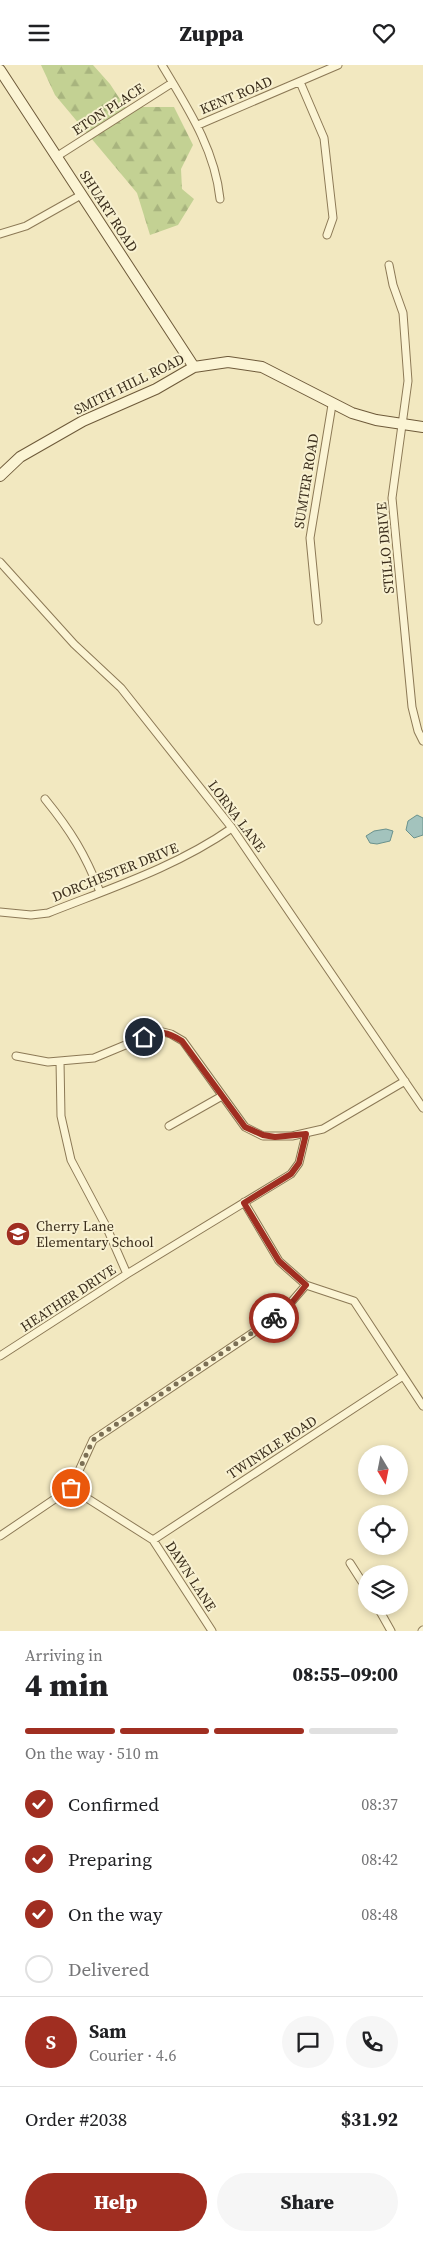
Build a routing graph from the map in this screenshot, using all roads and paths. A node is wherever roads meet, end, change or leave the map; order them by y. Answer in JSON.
{"nodes":[{"id":1,"x":162,"y":65,"type":"edge"},
{"id":2,"x":338,"y":65,"type":"edge"},
{"id":3,"x":0,"y":71,"type":"edge"},
{"id":4,"x":300,"y":82,"type":"junction"},
{"id":5,"x":172,"y":83,"type":"junction"},
{"id":6,"x":198,"y":125,"type":"junction"},
{"id":7,"x":56,"y":157,"type":"junction"},
{"id":8,"x":81,"y":195,"type":"junction"},
{"id":9,"x":220,"y":199,"type":"dead end"},
{"id":10,"x":0,"y":235,"type":"edge"},
{"id":11,"x":327,"y":235,"type":"dead end"},
{"id":12,"x":389,"y":265,"type":"dead end"},
{"id":13,"x":194,"y":367,"type":"junction"},
{"id":14,"x":332,"y":405,"type":"junction"},
{"id":15,"x":404,"y":424,"type":"junction"},
{"id":16,"x":423,"y":427,"type":"edge"},
{"id":17,"x":0,"y":476,"type":"edge"},
{"id":18,"x":0,"y":563,"type":"edge"},
{"id":19,"x":318,"y":621,"type":"dead end"},
{"id":20,"x":423,"y":741,"type":"edge"},
{"id":21,"x":45,"y":799,"type":"dead end"},
{"id":22,"x":232,"y":827,"type":"junction"},
{"id":23,"x":100,"y":892,"type":"junction"},
{"id":24,"x":0,"y":912,"type":"edge"},
{"id":25,"x":16,"y":1056,"type":"dead end"},
{"id":26,"x":60,"y":1061,"type":"junction"},
{"id":27,"x":405,"y":1081,"type":"junction"},
{"id":28,"x":222,"y":1096,"type":"junction"},
{"id":29,"x":423,"y":1108,"type":"edge"},
{"id":30,"x":169,"y":1126,"type":"dead end"},
{"id":31,"x":306,"y":1134,"type":"junction"},
{"id":32,"x":244,"y":1203,"type":"junction"},
{"id":33,"x":127,"y":1274,"type":"junction"},
{"id":34,"x":306,"y":1285,"type":"junction"},
{"id":35,"x":0,"y":1356,"type":"edge"},
{"id":36,"x":404,"y":1376,"type":"junction"},
{"id":37,"x":423,"y":1406,"type":"edge"},
{"id":38,"x":71,"y":1488,"type":"junction"},
{"id":39,"x":0,"y":1536,"type":"edge"},
{"id":40,"x":153,"y":1540,"type":"junction"},
{"id":41,"x":350,"y":1563,"type":"dead end"},
{"id":42,"x":358,"y":1576,"type":"edge"},
{"id":43,"x":381,"y":1615,"type":"edge"},
{"id":44,"x":212,"y":1631,"type":"edge"},
{"id":45,"x":391,"y":1631,"type":"edge"}],
"edges":[{"from":1,"to":5,"type":"street"},
{"from":2,"to":4,"type":"street","name":"KENT ROAD"},
{"from":3,"to":7,"type":"street","name":"SHUART ROAD"},
{"from":4,"to":6,"type":"street","name":"KENT ROAD"},
{"from":4,"to":11,"type":"street"},
{"from":5,"to":6,"type":"street"},
{"from":5,"to":7,"type":"street","name":"ETON PLACE"},
{"from":6,"to":9,"type":"street"},
{"from":7,"to":8,"type":"street","name":"SHUART ROAD"},
{"from":8,"to":10,"type":"street"},
{"from":8,"to":13,"type":"street","name":"SHUART ROAD"},
{"from":12,"to":15,"type":"street","name":"STILLO DRIVE"},
{"from":13,"to":14,"type":"street","name":"SMITH HILL ROAD"},
{"from":13,"to":17,"type":"street","name":"SMITH HILL ROAD"},
{"from":14,"to":15,"type":"street","name":"SMITH HILL ROAD"},
{"from":14,"to":19,"type":"street","name":"SUMTER ROAD"},
{"from":15,"to":16,"type":"street","name":"SMITH HILL ROAD"},
{"from":15,"to":20,"type":"street","name":"STILLO DRIVE"},
{"from":18,"to":22,"type":"street","name":"LORNA LANE"},
{"from":21,"to":23,"type":"street"},
{"from":22,"to":23,"type":"street","name":"DORCHESTER DRIVE"},
{"from":22,"to":27,"type":"street","name":"LORNA LANE"},
{"from":23,"to":24,"type":"street","name":"DORCHESTER DRIVE"},
{"from":25,"to":26,"type":"street"},
{"from":26,"to":28,"type":"street"},
{"from":26,"to":33,"type":"street"},
{"from":27,"to":29,"type":"street","name":"LORNA LANE"},
{"from":27,"to":31,"type":"street"},
{"from":28,"to":30,"type":"street"},
{"from":28,"to":31,"type":"street"},
{"from":31,"to":32,"type":"street","name":"HEATHER DRIVE"},
{"from":32,"to":33,"type":"street","name":"HEATHER DRIVE"},
{"from":32,"to":34,"type":"street"},
{"from":33,"to":35,"type":"street","name":"HEATHER DRIVE"},
{"from":34,"to":36,"type":"street"},
{"from":34,"to":38,"type":"street"},
{"from":36,"to":37,"type":"street"},
{"from":36,"to":40,"type":"street","name":"TWINKLE ROAD"},
{"from":38,"to":39,"type":"street"},
{"from":38,"to":40,"type":"street","name":"DAWN LANE"},
{"from":40,"to":44,"type":"street","name":"DAWN LANE"},
{"from":41,"to":42,"type":"street"},
{"from":43,"to":45,"type":"street"}]}
